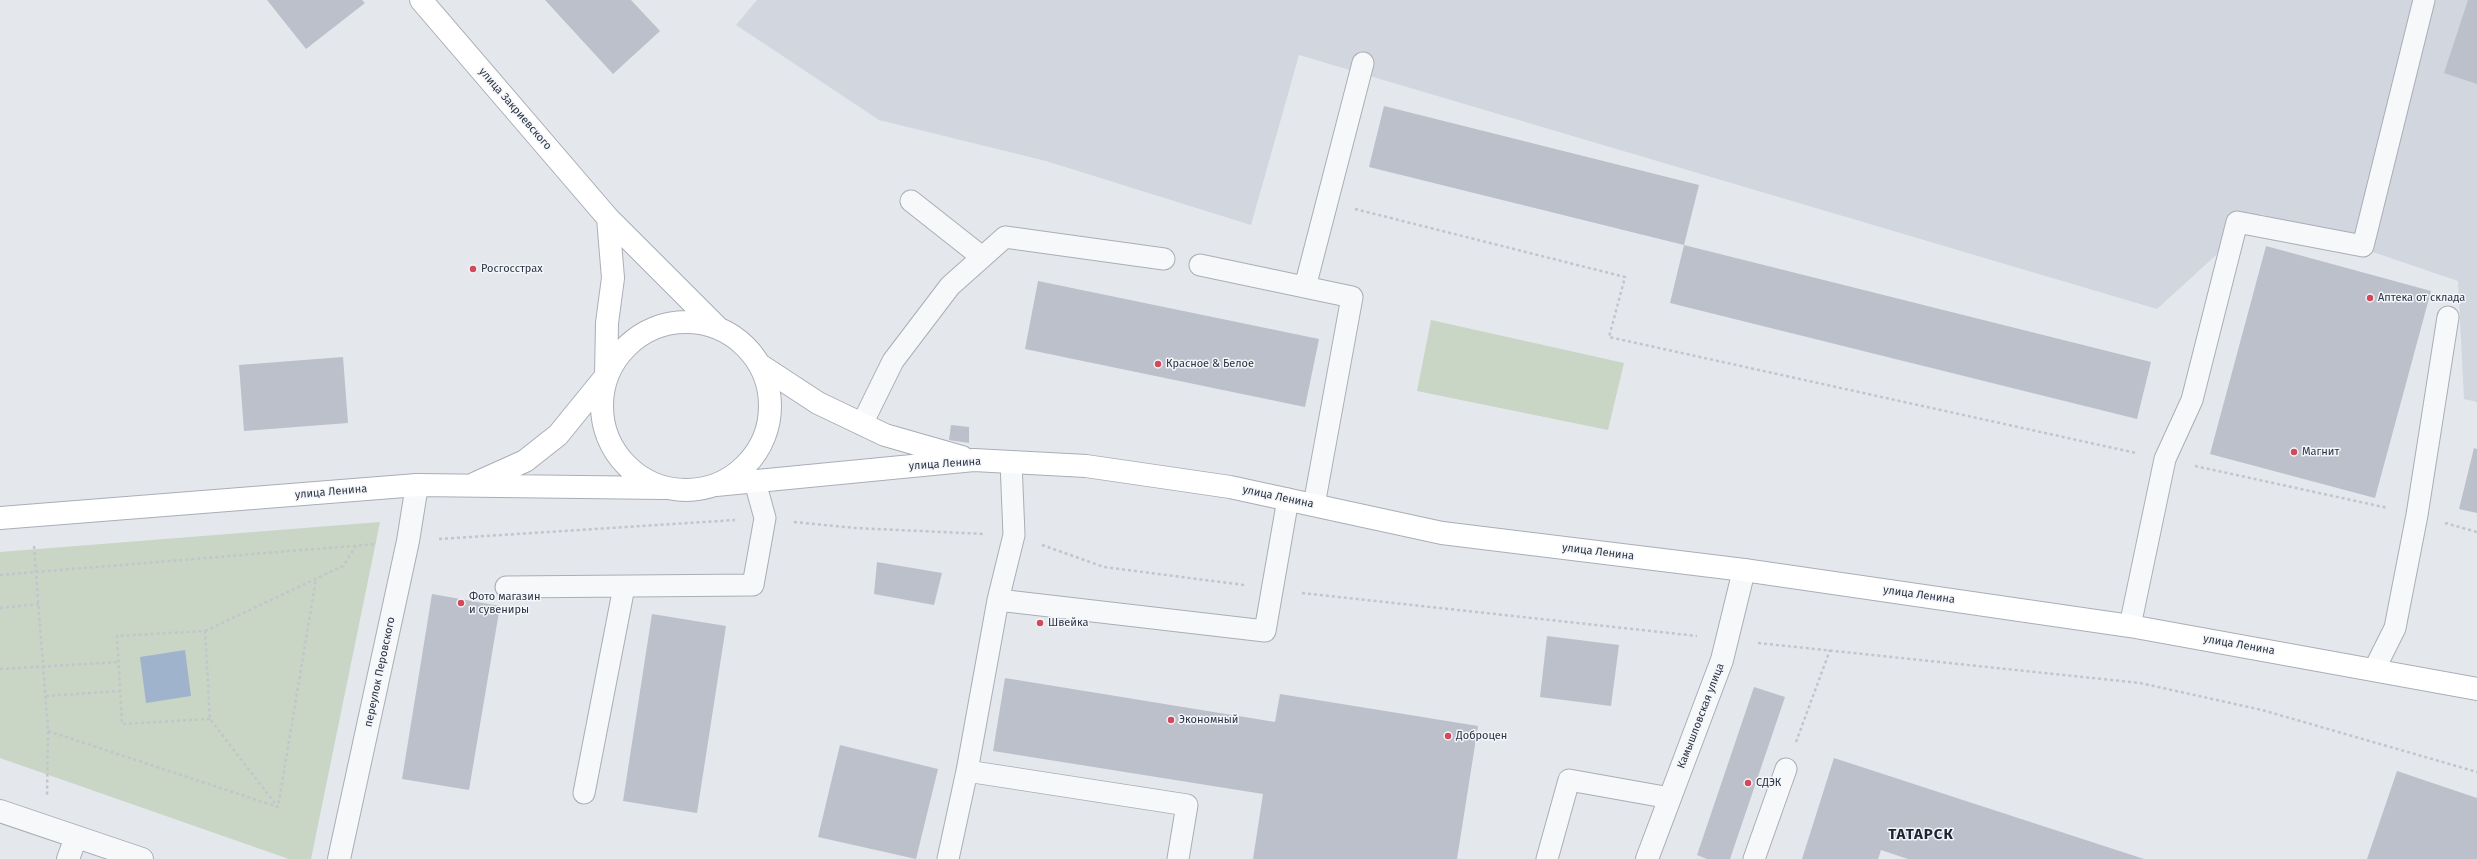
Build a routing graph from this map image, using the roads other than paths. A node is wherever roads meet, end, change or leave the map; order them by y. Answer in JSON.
{"nodes":[{"id":1,"x":421,"y":0,"type":"edge"},
{"id":2,"x":2424,"y":0,"type":"edge"},
{"id":3,"x":1363,"y":63,"type":"dead end"},
{"id":4,"x":911,"y":201,"type":"dead end"},
{"id":5,"x":608,"y":218,"type":"junction"},
{"id":6,"x":982,"y":257,"type":"junction"},
{"id":7,"x":1164,"y":259,"type":"dead end"},
{"id":8,"x":1200,"y":266,"type":"dead end"},
{"id":9,"x":1305,"y":287,"type":"junction"},
{"id":10,"x":2448,"y":317,"type":"dead end"},
{"id":11,"x":718,"y":328,"type":"junction"},
{"id":12,"x":760,"y":365,"type":"junction"},
{"id":13,"x":606,"y":376,"type":"junction"},
{"id":14,"x":862,"y":424,"type":"junction"},
{"id":15,"x":974,"y":460,"type":"junction"},
{"id":16,"x":1011,"y":462,"type":"junction"},
{"id":17,"x":755,"y":482,"type":"junction"},
{"id":18,"x":416,"y":485,"type":"junction"},
{"id":19,"x":716,"y":486,"type":"junction"},
{"id":20,"x":664,"y":488,"type":"junction"},
{"id":21,"x":1288,"y":500,"type":"junction"},
{"id":22,"x":1314,"y":505,"type":"junction"},
{"id":23,"x":0,"y":518,"type":"edge"},
{"id":24,"x":1744,"y":570,"type":"junction"},
{"id":25,"x":506,"y":586,"type":"dead end"},
{"id":26,"x":624,"y":587,"type":"junction"},
{"id":27,"x":998,"y":600,"type":"junction"},
{"id":28,"x":2130,"y":626,"type":"junction"},
{"id":29,"x":2374,"y":670,"type":"junction"},
{"id":30,"x":2477,"y":689,"type":"edge"},
{"id":31,"x":1786,"y":769,"type":"road end"},
{"id":32,"x":967,"y":771,"type":"junction"},
{"id":33,"x":584,"y":793,"type":"dead end"},
{"id":34,"x":1670,"y":798,"type":"junction"},
{"id":35,"x":0,"y":811,"type":"edge"},
{"id":36,"x":76,"y":837,"type":"junction"},
{"id":37,"x":68,"y":859,"type":"edge"},
{"id":38,"x":142,"y":859,"type":"edge"},
{"id":39,"x":339,"y":859,"type":"edge"},
{"id":40,"x":948,"y":859,"type":"edge"},
{"id":41,"x":1178,"y":859,"type":"edge"},
{"id":42,"x":1547,"y":859,"type":"edge"},
{"id":43,"x":1647,"y":859,"type":"edge"},
{"id":44,"x":1754,"y":859,"type":"edge"}],
"edges":[{"from":1,"to":5,"type":"main road","name":"улица Закриевского"},
{"from":2,"to":28,"type":"lane"},
{"from":3,"to":9,"type":"lane"},
{"from":4,"to":6,"type":"lane"},
{"from":5,"to":11,"type":"main road","name":"улица Закриевского"},
{"from":5,"to":13,"type":"main road"},
{"from":6,"to":7,"type":"lane"},
{"from":6,"to":14,"type":"lane"},
{"from":8,"to":9,"type":"lane"},
{"from":9,"to":22,"type":"lane"},
{"from":10,"to":29,"type":"lane"},
{"from":11,"to":12,"type":"main road","name":"улица Ленина"},
{"from":11,"to":13,"type":"main road","name":"улица Ленина"},
{"from":12,"to":14,"type":"main road"},
{"from":12,"to":19,"type":"main road","name":"улица Ленина"},
{"from":13,"to":18,"type":"main road"},
{"from":13,"to":20,"type":"main road","name":"улица Ленина"},
{"from":14,"to":15,"type":"main road"},
{"from":15,"to":16,"type":"main road","name":"улица Ленина"},
{"from":15,"to":17,"type":"main road","name":"улица Ленина"},
{"from":16,"to":21,"type":"main road","name":"улица Ленина"},
{"from":16,"to":27,"type":"lane"},
{"from":17,"to":19,"type":"main road","name":"улица Ленина"},
{"from":17,"to":26,"type":"lane"},
{"from":18,"to":20,"type":"main road","name":"улица Ленина"},
{"from":18,"to":23,"type":"main road","name":"улица Ленина"},
{"from":18,"to":39,"type":"street","name":"переулок Перовского"},
{"from":19,"to":20,"type":"main road","name":"улица Ленина"},
{"from":21,"to":22,"type":"main road","name":"улица Ленина"},
{"from":21,"to":27,"type":"lane"},
{"from":22,"to":24,"type":"main road","name":"улица Ленина"},
{"from":24,"to":28,"type":"main road","name":"улица Ленина"},
{"from":24,"to":34,"type":"street","name":"Камышловская улица"},
{"from":25,"to":26,"type":"lane"},
{"from":26,"to":33,"type":"lane"},
{"from":27,"to":32,"type":"lane"},
{"from":28,"to":29,"type":"main road","name":"улица Ленина"},
{"from":29,"to":30,"type":"main road","name":"улица Ленина"},
{"from":31,"to":44,"type":"lane"},
{"from":32,"to":40,"type":"lane"},
{"from":32,"to":41,"type":"lane"},
{"from":34,"to":42,"type":"lane"},
{"from":34,"to":43,"type":"street","name":"Камышловская улица"},
{"from":35,"to":36,"type":"street"},
{"from":36,"to":37,"type":"street"},
{"from":36,"to":38,"type":"street"}]}
